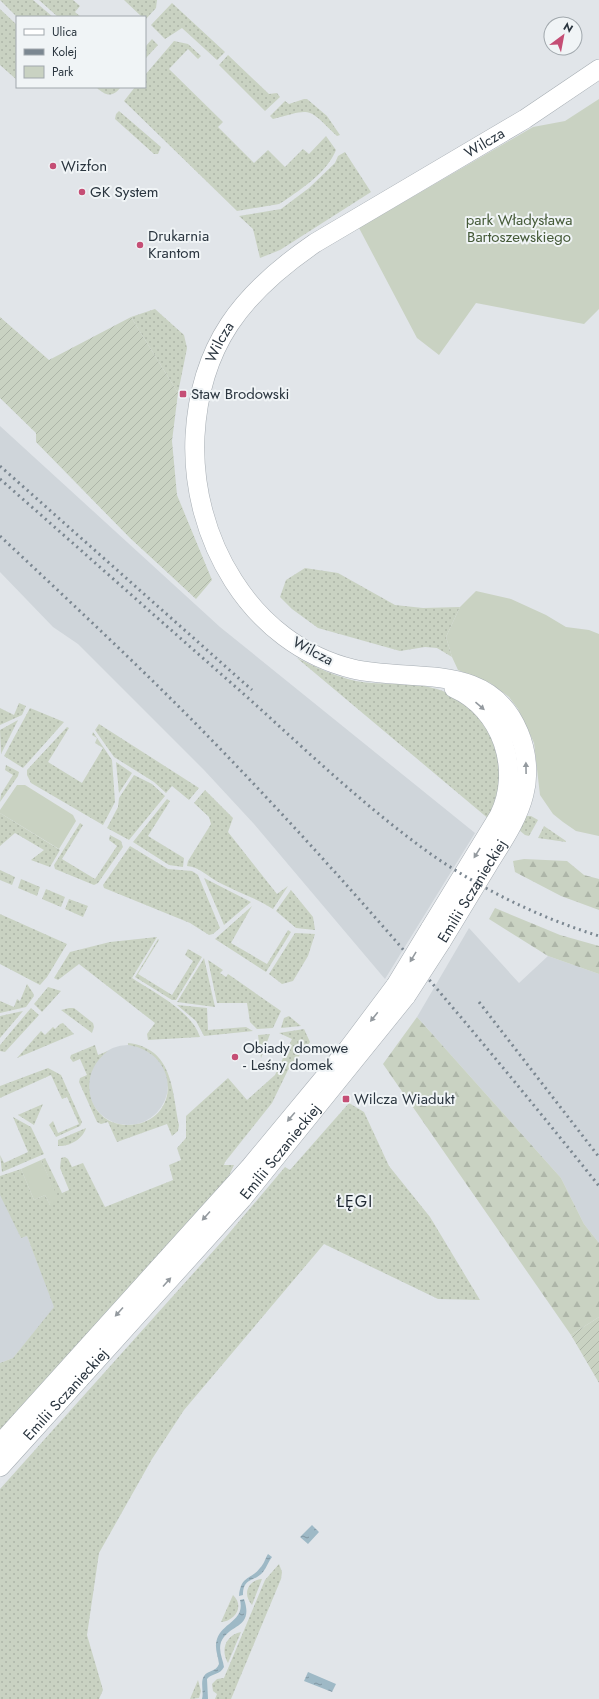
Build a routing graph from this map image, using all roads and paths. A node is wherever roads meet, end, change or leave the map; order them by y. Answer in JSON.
{"nodes":[{"id":1,"x":599,"y":69,"type":"edge"},
{"id":2,"x":421,"y":676,"type":"junction"},
{"id":3,"x":520,"y":806,"type":"joint"},
{"id":4,"x":502,"y":811,"type":"joint"},
{"id":5,"x":435,"y":936,"type":"junction"},
{"id":6,"x":401,"y":991,"type":"junction"},
{"id":7,"x":0,"y":1444,"type":"edge"},
{"id":8,"x":0,"y":1467,"type":"edge"}],
"edges":[{"from":1,"to":2,"type":"street","name":"Wilcza"},
{"from":3,"to":2,"type":"street","name":"Wilcza","one_way":true},
{"from":2,"to":4,"type":"street","name":"Wilcza","one_way":true},
{"from":3,"to":5,"type":"street","name":"Emilii Sczanieckiej"},
{"from":4,"to":5,"type":"street","name":"Emilii Sczanieckiej","one_way":true},
{"from":5,"to":6,"type":"street","name":"Emilii Sczanieckiej","bridge":true},
{"from":6,"to":7,"type":"street","name":"Emilii Sczanieckiej","one_way":true},
{"from":8,"to":6,"type":"street","name":"Emilii Sczanieckiej","one_way":true}]}
